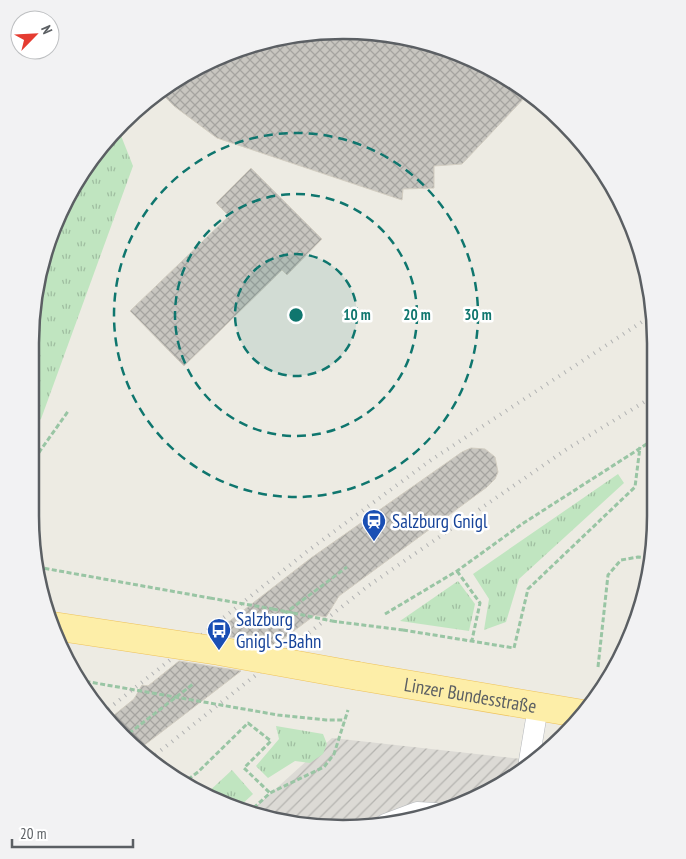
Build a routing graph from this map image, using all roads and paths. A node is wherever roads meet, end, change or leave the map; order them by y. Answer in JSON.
{"nodes":[{"id":1,"x":69,"y":410,"type":"dead end"},
{"id":2,"x":647,"y":443,"type":"edge"},
{"id":3,"x":640,"y":447,"type":"junction"},
{"id":4,"x":39,"y":452,"type":"edge"},
{"id":5,"x":645,"y":558,"type":"edge"},
{"id":6,"x":44,"y":568,"type":"edge"},
{"id":7,"x":457,"y":571,"type":"junction"},
{"id":8,"x":385,"y":614,"type":"dead end"},
{"id":9,"x":60,"y":627,"type":"edge"},
{"id":10,"x":472,"y":640,"type":"junction"},
{"id":11,"x":598,"y":667,"type":"dead end"},
{"id":12,"x":358,"y":676,"type":"junction"},
{"id":13,"x":88,"y":682,"type":"edge"},
{"id":14,"x":538,"y":707,"type":"junction"},
{"id":15,"x":575,"y":713,"type":"edge"},
{"id":16,"x":345,"y":720,"type":"junction"},
{"id":17,"x":530,"y":756,"type":"edge"},
{"id":18,"x":190,"y":778,"type":"edge"},
{"id":19,"x":270,"y":793,"type":"junction"},
{"id":20,"x":255,"y":807,"type":"edge"}],
"edges":[{"from":1,"to":4,"type":"path"},
{"from":2,"to":3,"type":"path"},
{"from":3,"to":7,"type":"path"},
{"from":3,"to":10,"type":"path"},
{"from":5,"to":11,"type":"path"},
{"from":6,"to":10,"type":"path","bridge":true},
{"from":7,"to":8,"type":"path"},
{"from":7,"to":10,"type":"path"},
{"from":9,"to":12,"type":"main road","name":"Linzer Bundesstraße","bridge":true},
{"from":12,"to":14,"type":"main road","name":"Linzer Bundesstraße"},
{"from":12,"to":16,"type":"path"},
{"from":13,"to":16,"type":"path"},
{"from":14,"to":15,"type":"main road","name":"Linzer Bundesstraße"},
{"from":14,"to":17,"type":"lane"},
{"from":16,"to":19,"type":"path"},
{"from":18,"to":19,"type":"path"},
{"from":19,"to":20,"type":"path"}]}
